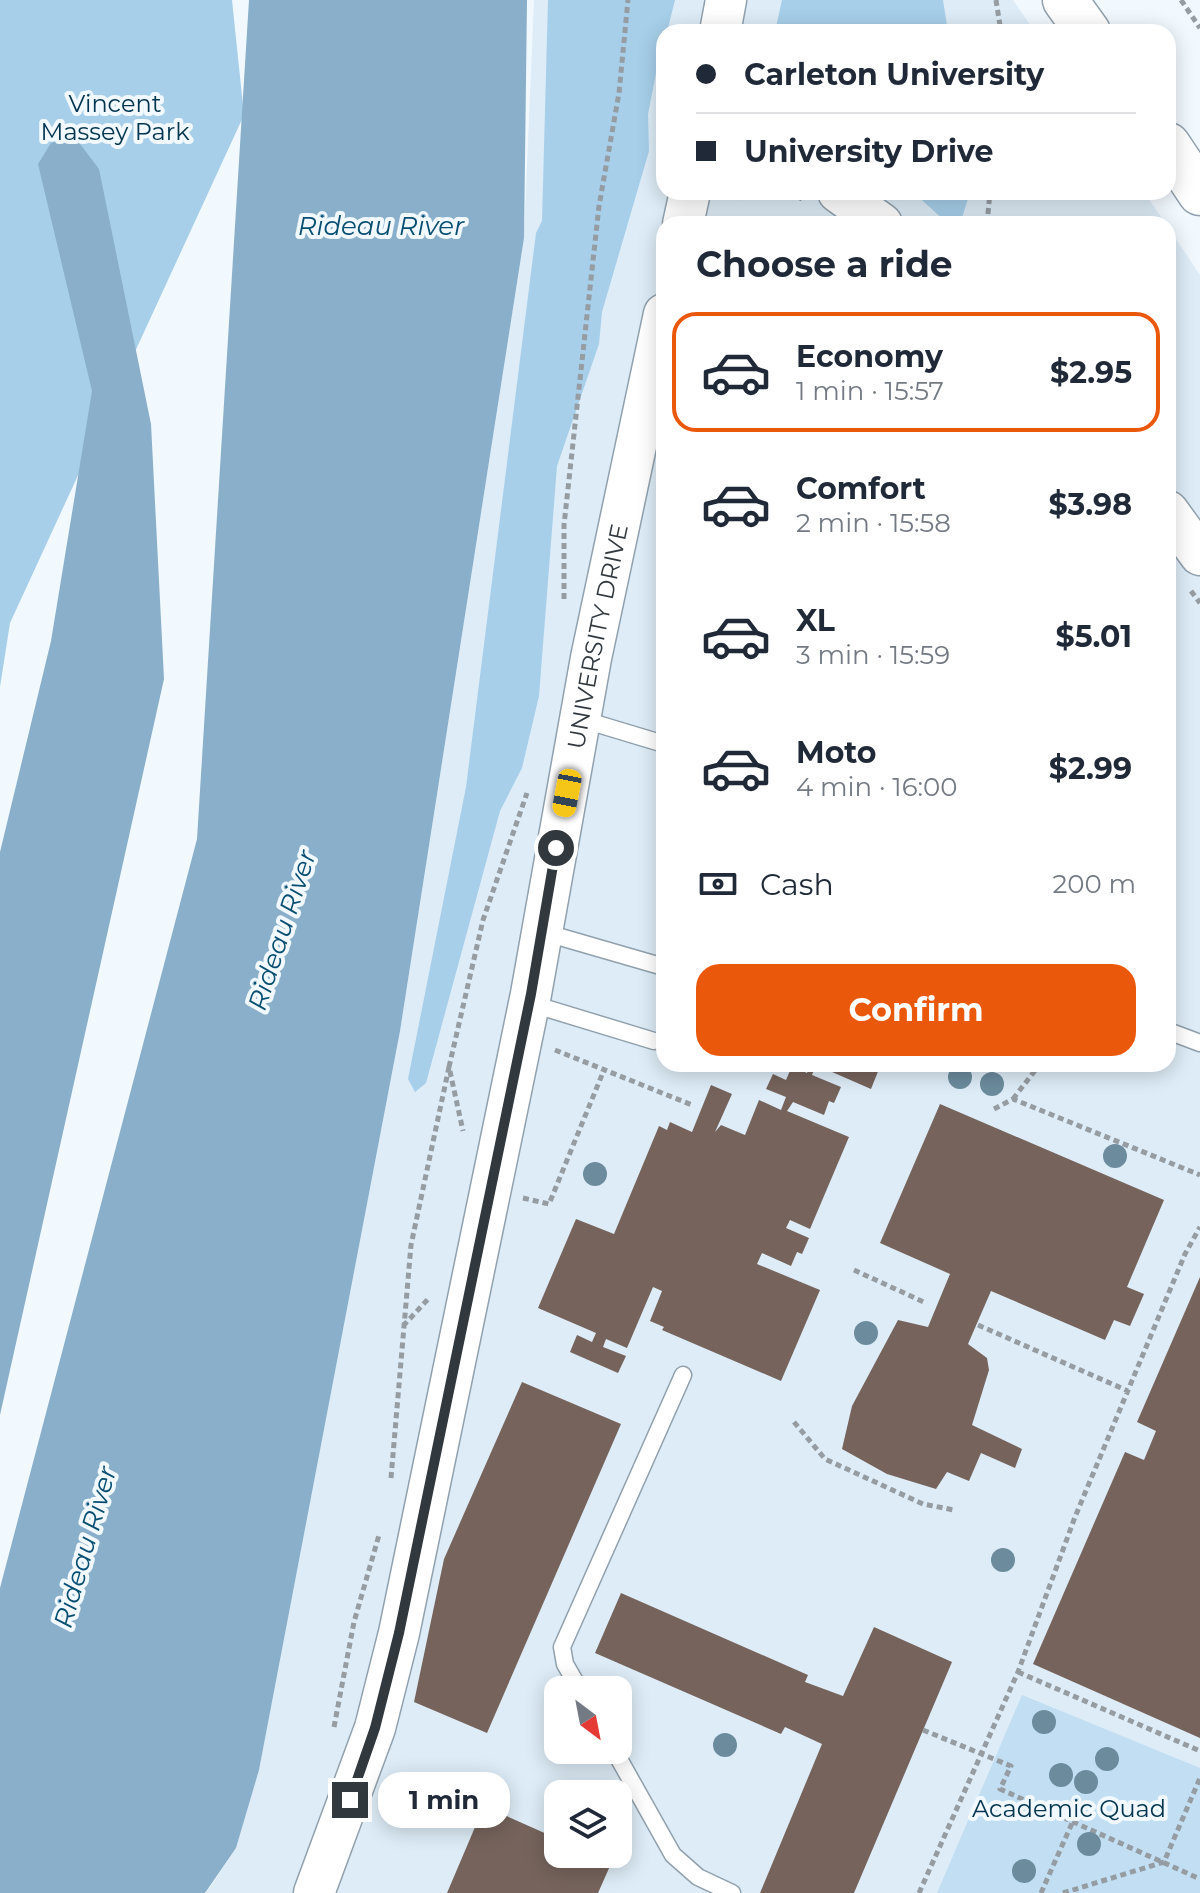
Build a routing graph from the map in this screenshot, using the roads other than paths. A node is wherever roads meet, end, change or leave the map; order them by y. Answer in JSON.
{"nodes":[{"id":1,"x":726,"y":0,"type":"edge"},
{"id":2,"x":1065,"y":0,"type":"edge"},
{"id":3,"x":722,"y":24,"type":"edge"},
{"id":4,"x":1082,"y":24,"type":"edge"},
{"id":5,"x":1176,"y":157,"type":"edge"},
{"id":6,"x":1200,"y":193,"type":"edge"},
{"id":7,"x":849,"y":200,"type":"edge"},
{"id":8,"x":871,"y":216,"type":"edge"},
{"id":9,"x":656,"y":353,"type":"edge"},
{"id":10,"x":1176,"y":522,"type":"edge"},
{"id":11,"x":1200,"y":555,"type":"edge"},
{"id":12,"x":581,"y":719,"type":"junction"},
{"id":13,"x":656,"y":742,"type":"edge"},
{"id":14,"x":541,"y":932,"type":"junction"},
{"id":15,"x":656,"y":965,"type":"edge"},
{"id":16,"x":529,"y":1003,"type":"junction"},
{"id":17,"x":1176,"y":1034,"type":"edge"},
{"id":18,"x":654,"y":1041,"type":"dead end"},
{"id":19,"x":1200,"y":1043,"type":"edge"},
{"id":20,"x":683,"y":1375,"type":"dead end"},
{"id":21,"x":572,"y":1676,"type":"edge"},
{"id":22,"x":622,"y":1764,"type":"edge"},
{"id":23,"x":314,"y":1893,"type":"edge"},
{"id":24,"x":732,"y":1893,"type":"edge"}],
"edges":[{"from":1,"to":3,"type":"street"},
{"from":2,"to":4,"type":"main road"},
{"from":5,"to":6,"type":"main road"},
{"from":7,"to":8,"type":"street"},
{"from":9,"to":12,"type":"street","name":"UNIVERSITY DRIVE"},
{"from":10,"to":11,"type":"street"},
{"from":12,"to":13,"type":"lane"},
{"from":12,"to":14,"type":"street","name":"UNIVERSITY DRIVE"},
{"from":14,"to":15,"type":"lane"},
{"from":14,"to":16,"type":"street","name":"UNIVERSITY DRIVE"},
{"from":16,"to":18,"type":"lane"},
{"from":16,"to":23,"type":"street","name":"UNIVERSITY DRIVE"},
{"from":17,"to":19,"type":"lane"},
{"from":20,"to":21,"type":"lane"},
{"from":22,"to":24,"type":"lane"}]}
